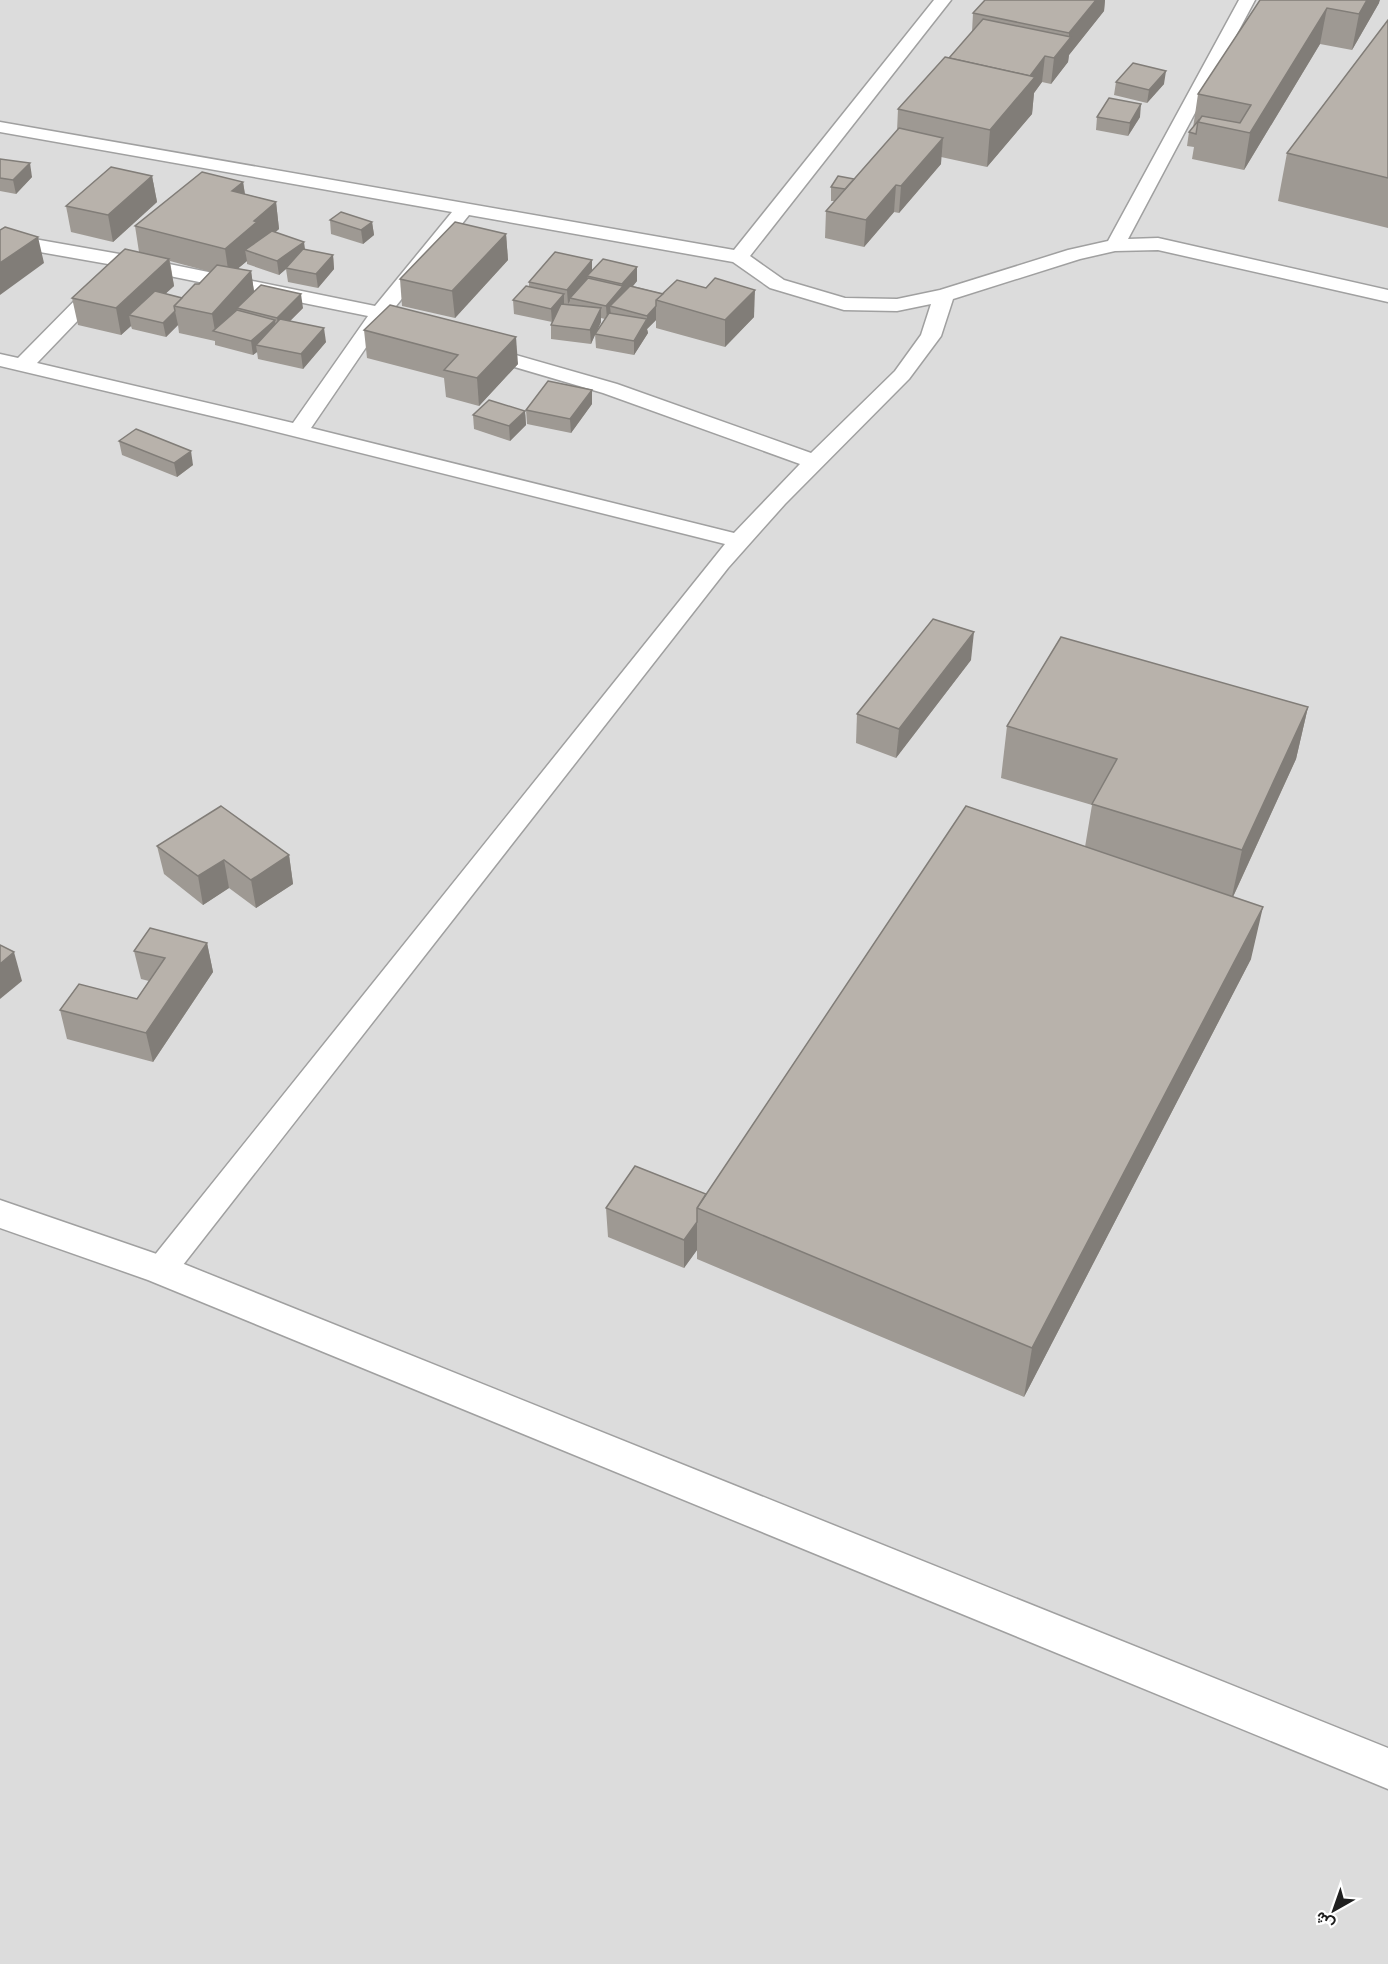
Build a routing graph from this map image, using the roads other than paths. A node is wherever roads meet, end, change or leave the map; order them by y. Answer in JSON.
{"nodes":[{"id":1,"x":943,"y":0,"type":"edge"},
{"id":2,"x":1247,"y":0,"type":"edge"},
{"id":3,"x":0,"y":127,"type":"edge"},
{"id":4,"x":220,"y":166,"type":"junction"},
{"id":5,"x":204,"y":182,"type":"edge"},
{"id":6,"x":464,"y":209,"type":"junction"},
{"id":7,"x":0,"y":239,"type":"edge"},
{"id":8,"x":1115,"y":244,"type":"junction"},
{"id":9,"x":141,"y":245,"type":"edge"},
{"id":10,"x":739,"y":257,"type":"junction"},
{"id":11,"x":125,"y":261,"type":"junction"},
{"id":12,"x":944,"y":295,"type":"junction"},
{"id":13,"x":1388,"y":296,"type":"edge"},
{"id":14,"x":380,"y":313,"type":"junction"},
{"id":15,"x":430,"y":333,"type":"edge"},
{"id":16,"x":460,"y":345,"type":"edge"},
{"id":17,"x":0,"y":360,"type":"edge"},
{"id":18,"x":23,"y":365,"type":"junction"},
{"id":19,"x":298,"y":431,"type":"junction"},
{"id":20,"x":816,"y":462,"type":"junction"},
{"id":21,"x":739,"y":541,"type":"junction"},
{"id":22,"x":0,"y":1214,"type":"edge"},
{"id":23,"x":161,"y":1270,"type":"junction"},
{"id":24,"x":1388,"y":1768,"type":"edge"}],
"edges":[{"from":1,"to":10,"type":"lane"},
{"from":2,"to":8,"type":"lane"},
{"from":3,"to":4,"type":"lane"},
{"from":4,"to":5,"type":"lane"},
{"from":4,"to":6,"type":"lane"},
{"from":6,"to":10,"type":"lane"},
{"from":6,"to":14,"type":"lane"},
{"from":7,"to":11,"type":"lane"},
{"from":8,"to":12,"type":"lane"},
{"from":8,"to":13,"type":"lane"},
{"from":9,"to":11,"type":"lane"},
{"from":10,"to":12,"type":"lane"},
{"from":11,"to":14,"type":"lane"},
{"from":11,"to":18,"type":"lane"},
{"from":12,"to":20,"type":"lane"},
{"from":14,"to":15,"type":"lane"},
{"from":14,"to":19,"type":"lane"},
{"from":16,"to":20,"type":"lane"},
{"from":17,"to":18,"type":"lane"},
{"from":18,"to":19,"type":"lane"},
{"from":19,"to":21,"type":"lane"},
{"from":20,"to":21,"type":"lane"},
{"from":21,"to":23,"type":"lane"},
{"from":22,"to":23,"type":"street"},
{"from":23,"to":24,"type":"street"}]}
